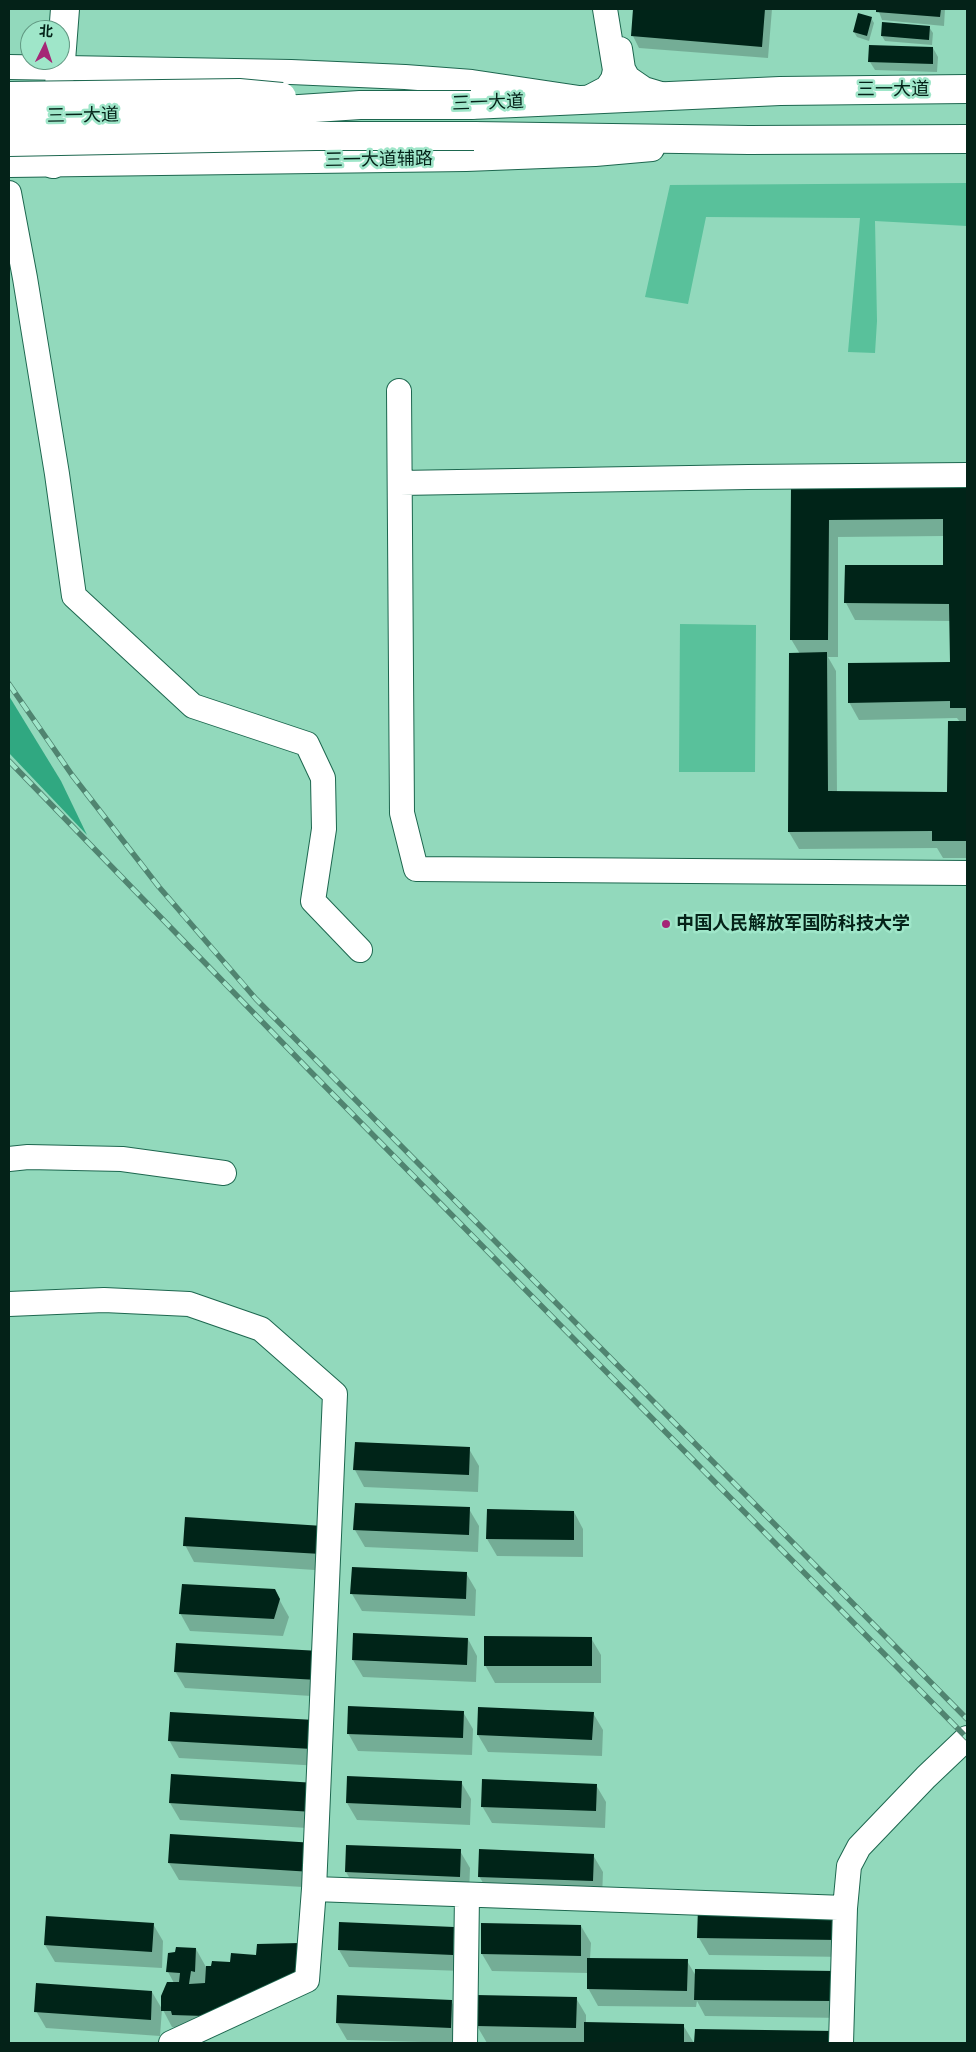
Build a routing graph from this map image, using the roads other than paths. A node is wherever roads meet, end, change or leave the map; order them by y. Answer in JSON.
{"nodes":[{"id":1,"x":79,"y":9,"type":"edge"},
{"id":2,"x":605,"y":9,"type":"edge"},
{"id":3,"x":613,"y":9,"type":"edge"},
{"id":4,"x":70,"y":53,"type":"edge"},
{"id":5,"x":70,"y":68,"type":"edge"},
{"id":6,"x":67,"y":70,"type":"edge"},
{"id":7,"x":967,"y":89,"type":"edge"},
{"id":8,"x":666,"y":95,"type":"junction"},
{"id":9,"x":9,"y":96,"type":"edge"},
{"id":10,"x":586,"y":98,"type":"junction"},
{"id":11,"x":360,"y":105,"type":"junction"},
{"id":12,"x":9,"y":117,"type":"edge"},
{"id":13,"x":967,"y":139,"type":"edge"},
{"id":14,"x":749,"y":140,"type":"junction"},
{"id":15,"x":9,"y":142,"type":"edge"},
{"id":16,"x":60,"y":164,"type":"junction"},
{"id":17,"x":9,"y":165,"type":"edge"},
{"id":18,"x":9,"y":193,"type":"edge"},
{"id":19,"x":399,"y":392,"type":"dead end"},
{"id":20,"x":967,"y":475,"type":"edge"},
{"id":21,"x":400,"y":483,"type":"junction"},
{"id":22,"x":967,"y":873,"type":"edge"},
{"id":23,"x":360,"y":950,"type":"dead end"},
{"id":24,"x":9,"y":1159,"type":"edge"},
{"id":25,"x":224,"y":1173,"type":"dead end"},
{"id":26,"x":9,"y":1304,"type":"edge"},
{"id":27,"x":967,"y":1738,"type":"edge"},
{"id":28,"x":314,"y":1889,"type":"junction"},
{"id":29,"x":467,"y":1894,"type":"junction"},
{"id":30,"x":845,"y":1908,"type":"junction"},
{"id":31,"x":171,"y":2043,"type":"edge"},
{"id":32,"x":465,"y":2043,"type":"edge"},
{"id":33,"x":841,"y":2043,"type":"edge"}],
"edges":[{"from":1,"to":4,"type":"main road"},
{"from":2,"to":10,"type":"street"},
{"from":3,"to":8,"type":"street"},
{"from":5,"to":10,"type":"street"},
{"from":6,"to":16,"type":"main road"},
{"from":7,"to":8,"type":"main road","name":"三一大道"},
{"from":8,"to":10,"type":"main road","name":"三一大道"},
{"from":9,"to":11,"type":"main road","bridge":true},
{"from":10,"to":11,"type":"main road","name":"三一大道","bridge":true},
{"from":11,"to":12,"type":"main road","name":"三一大道","bridge":true},
{"from":13,"to":14,"type":"main road","name":"三一大道"},
{"from":14,"to":15,"type":"main road","name":"三一大道","bridge":true},
{"from":14,"to":16,"type":"street","name":"三一大道辅路"},
{"from":16,"to":17,"type":"street","name":"三一大道辅路"},
{"from":18,"to":23,"type":"street"},
{"from":19,"to":21,"type":"street"},
{"from":20,"to":21,"type":"street"},
{"from":21,"to":22,"type":"street"},
{"from":24,"to":25,"type":"street"},
{"from":26,"to":28,"type":"street"},
{"from":27,"to":30,"type":"street"},
{"from":28,"to":29,"type":"street"},
{"from":28,"to":31,"type":"street"},
{"from":29,"to":30,"type":"street"},
{"from":29,"to":32,"type":"street"},
{"from":30,"to":33,"type":"street"}]}
